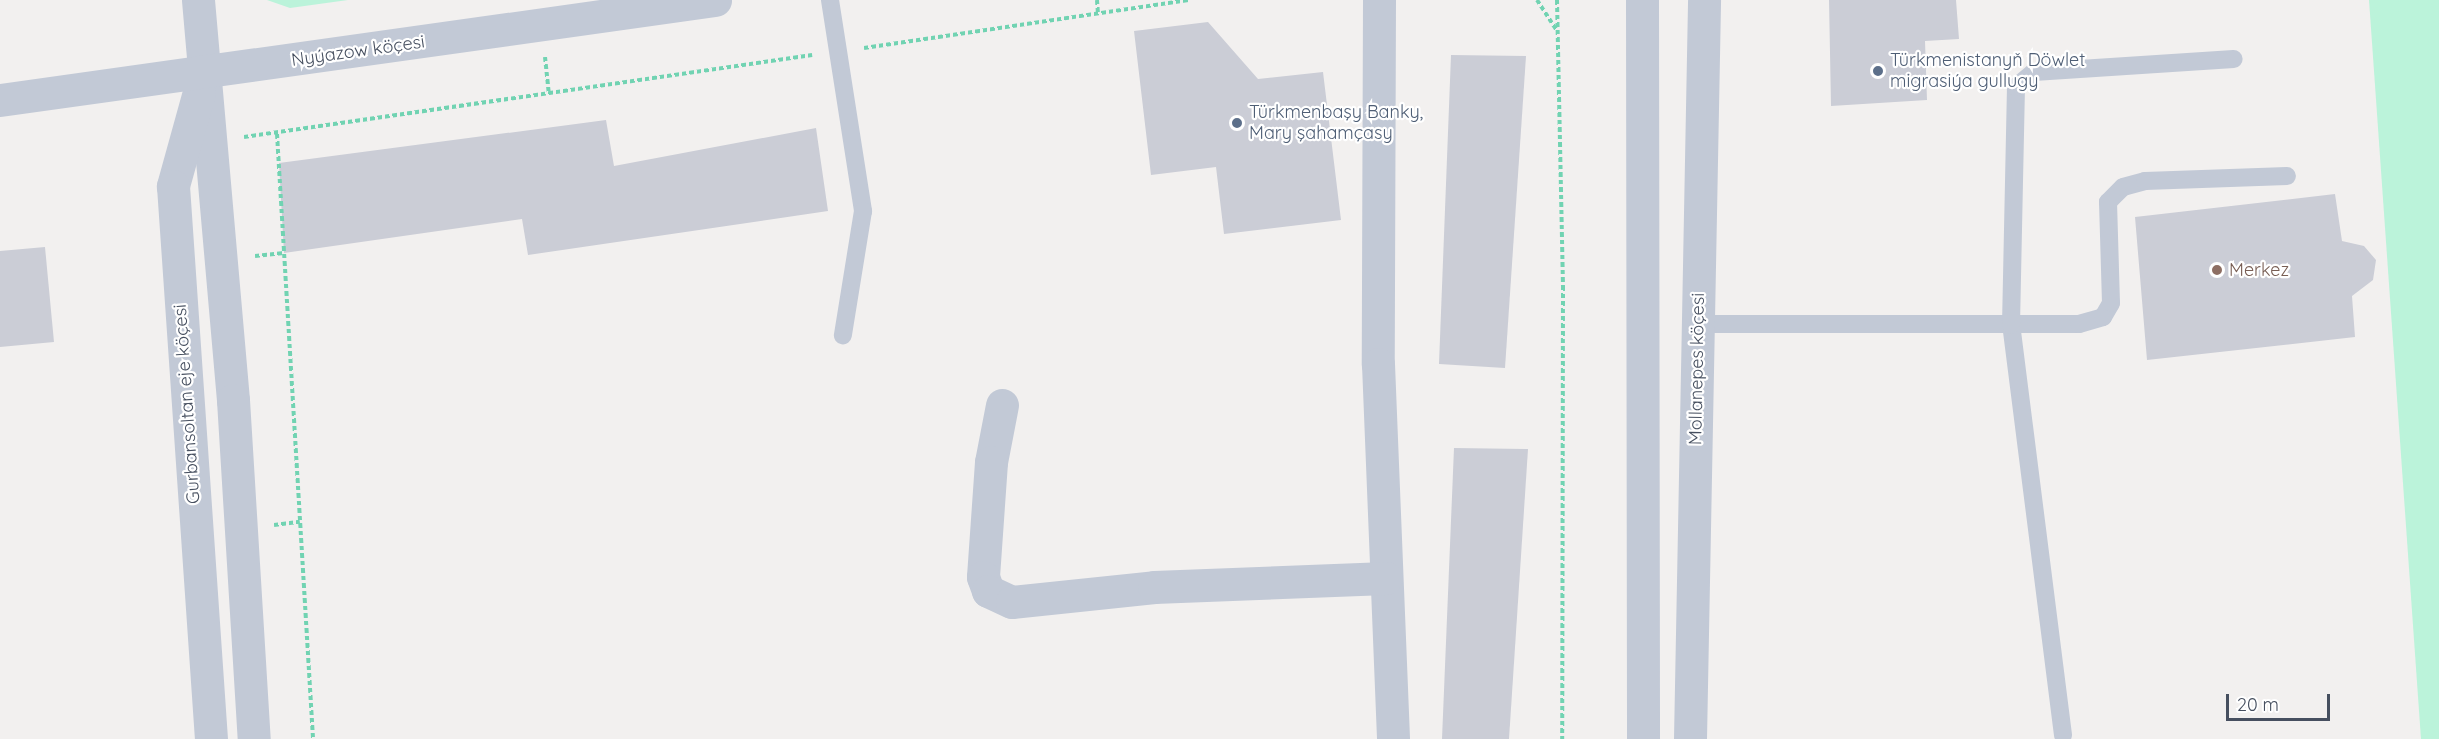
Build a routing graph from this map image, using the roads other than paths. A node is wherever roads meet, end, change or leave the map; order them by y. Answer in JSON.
{"nodes":[{"id":1,"x":198,"y":0,"type":"edge"},
{"id":2,"x":715,"y":0,"type":"edge"},
{"id":3,"x":830,"y":0,"type":"edge"},
{"id":4,"x":1379,"y":0,"type":"edge"},
{"id":5,"x":1642,"y":0,"type":"edge"},
{"id":6,"x":1704,"y":0,"type":"edge"},
{"id":7,"x":2234,"y":59,"type":"dead end"},
{"id":8,"x":204,"y":73,"type":"junction"},
{"id":9,"x":0,"y":100,"type":"edge"},
{"id":10,"x":2287,"y":176,"type":"dead end"},
{"id":11,"x":1698,"y":324,"type":"junction"},
{"id":12,"x":2011,"y":325,"type":"junction"},
{"id":13,"x":843,"y":335,"type":"dead end"},
{"id":14,"x":1002,"y":405,"type":"dead end"},
{"id":15,"x":1386,"y":578,"type":"junction"},
{"id":16,"x":2063,"y":735,"type":"dead end"},
{"id":17,"x":211,"y":739,"type":"edge"},
{"id":18,"x":254,"y":739,"type":"edge"},
{"id":19,"x":1393,"y":739,"type":"edge"},
{"id":20,"x":1643,"y":739,"type":"edge"},
{"id":21,"x":1690,"y":739,"type":"edge"}],
"edges":[{"from":1,"to":8,"type":"street","name":"Gurbansoltan eje köçesi"},
{"from":2,"to":8,"type":"street","name":"Nyýazow köçesi"},
{"from":3,"to":13,"type":"lane"},
{"from":4,"to":15,"type":"street"},
{"from":5,"to":20,"type":"street"},
{"from":6,"to":11,"type":"street","name":"Mollanepes köçesi"},
{"from":7,"to":12,"type":"lane"},
{"from":8,"to":9,"type":"street","name":"Nyýazow köçesi"},
{"from":8,"to":17,"type":"street","name":"Gurbansoltan eje köçesi"},
{"from":8,"to":18,"type":"street","name":"Gurbansoltan eje köçesi"},
{"from":10,"to":12,"type":"lane"},
{"from":11,"to":12,"type":"lane"},
{"from":11,"to":21,"type":"street","name":"Mollanepes köçesi"},
{"from":12,"to":16,"type":"lane"},
{"from":14,"to":15,"type":"street"},
{"from":15,"to":19,"type":"street"}]}
